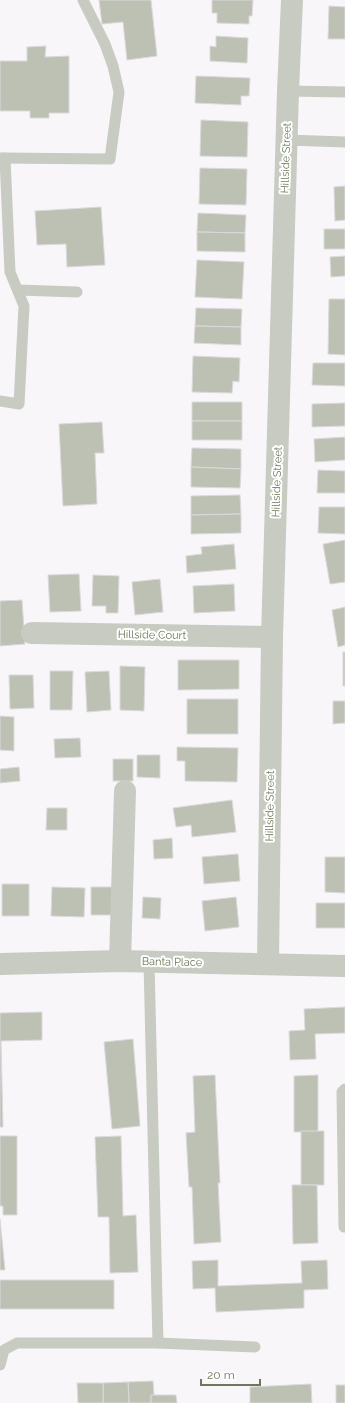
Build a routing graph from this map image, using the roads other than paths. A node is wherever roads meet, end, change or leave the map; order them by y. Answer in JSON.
{"nodes":[{"id":1,"x":83,"y":0,"type":"edge"},
{"id":2,"x":292,"y":0,"type":"edge"},
{"id":3,"x":288,"y":91,"type":"junction"},
{"id":4,"x":345,"y":92,"type":"edge"},
{"id":5,"x":287,"y":140,"type":"junction"},
{"id":6,"x":345,"y":142,"type":"edge"},
{"id":7,"x":3,"y":158,"type":"edge"},
{"id":8,"x":18,"y":290,"type":"junction"},
{"id":9,"x":77,"y":292,"type":"dead end"},
{"id":10,"x":0,"y":401,"type":"edge"},
{"id":11,"x":32,"y":633,"type":"dead end"},
{"id":12,"x":272,"y":637,"type":"junction"},
{"id":13,"x":126,"y":791,"type":"dead end"},
{"id":14,"x":120,"y":961,"type":"junction"},
{"id":15,"x":149,"y":962,"type":"junction"},
{"id":16,"x":0,"y":964,"type":"edge"},
{"id":17,"x":268,"y":964,"type":"junction"},
{"id":18,"x":345,"y":966,"type":"edge"},
{"id":19,"x":345,"y":1089,"type":"edge"},
{"id":20,"x":344,"y":1227,"type":"dead end"},
{"id":21,"x":158,"y":1343,"type":"junction"},
{"id":22,"x":255,"y":1347,"type":"dead end"},
{"id":23,"x":0,"y":1365,"type":"edge"}],
"edges":[{"from":1,"to":7,"type":"lane"},
{"from":2,"to":3,"type":"street","name":"Hillside Street"},
{"from":3,"to":4,"type":"lane"},
{"from":3,"to":5,"type":"street","name":"Hillside Street"},
{"from":5,"to":6,"type":"lane"},
{"from":5,"to":12,"type":"street","name":"Hillside Street"},
{"from":7,"to":8,"type":"lane"},
{"from":8,"to":9,"type":"lane"},
{"from":8,"to":10,"type":"lane"},
{"from":11,"to":12,"type":"street","name":"Hillside Court"},
{"from":12,"to":17,"type":"street","name":"Hillside Street"},
{"from":13,"to":14,"type":"street"},
{"from":14,"to":15,"type":"street","name":"Banta Place"},
{"from":14,"to":16,"type":"street","name":"Banta Place"},
{"from":15,"to":17,"type":"street","name":"Banta Place"},
{"from":15,"to":21,"type":"lane"},
{"from":17,"to":18,"type":"street","name":"Banta Place"},
{"from":19,"to":20,"type":"lane"},
{"from":21,"to":22,"type":"lane"},
{"from":21,"to":23,"type":"lane"}]}
